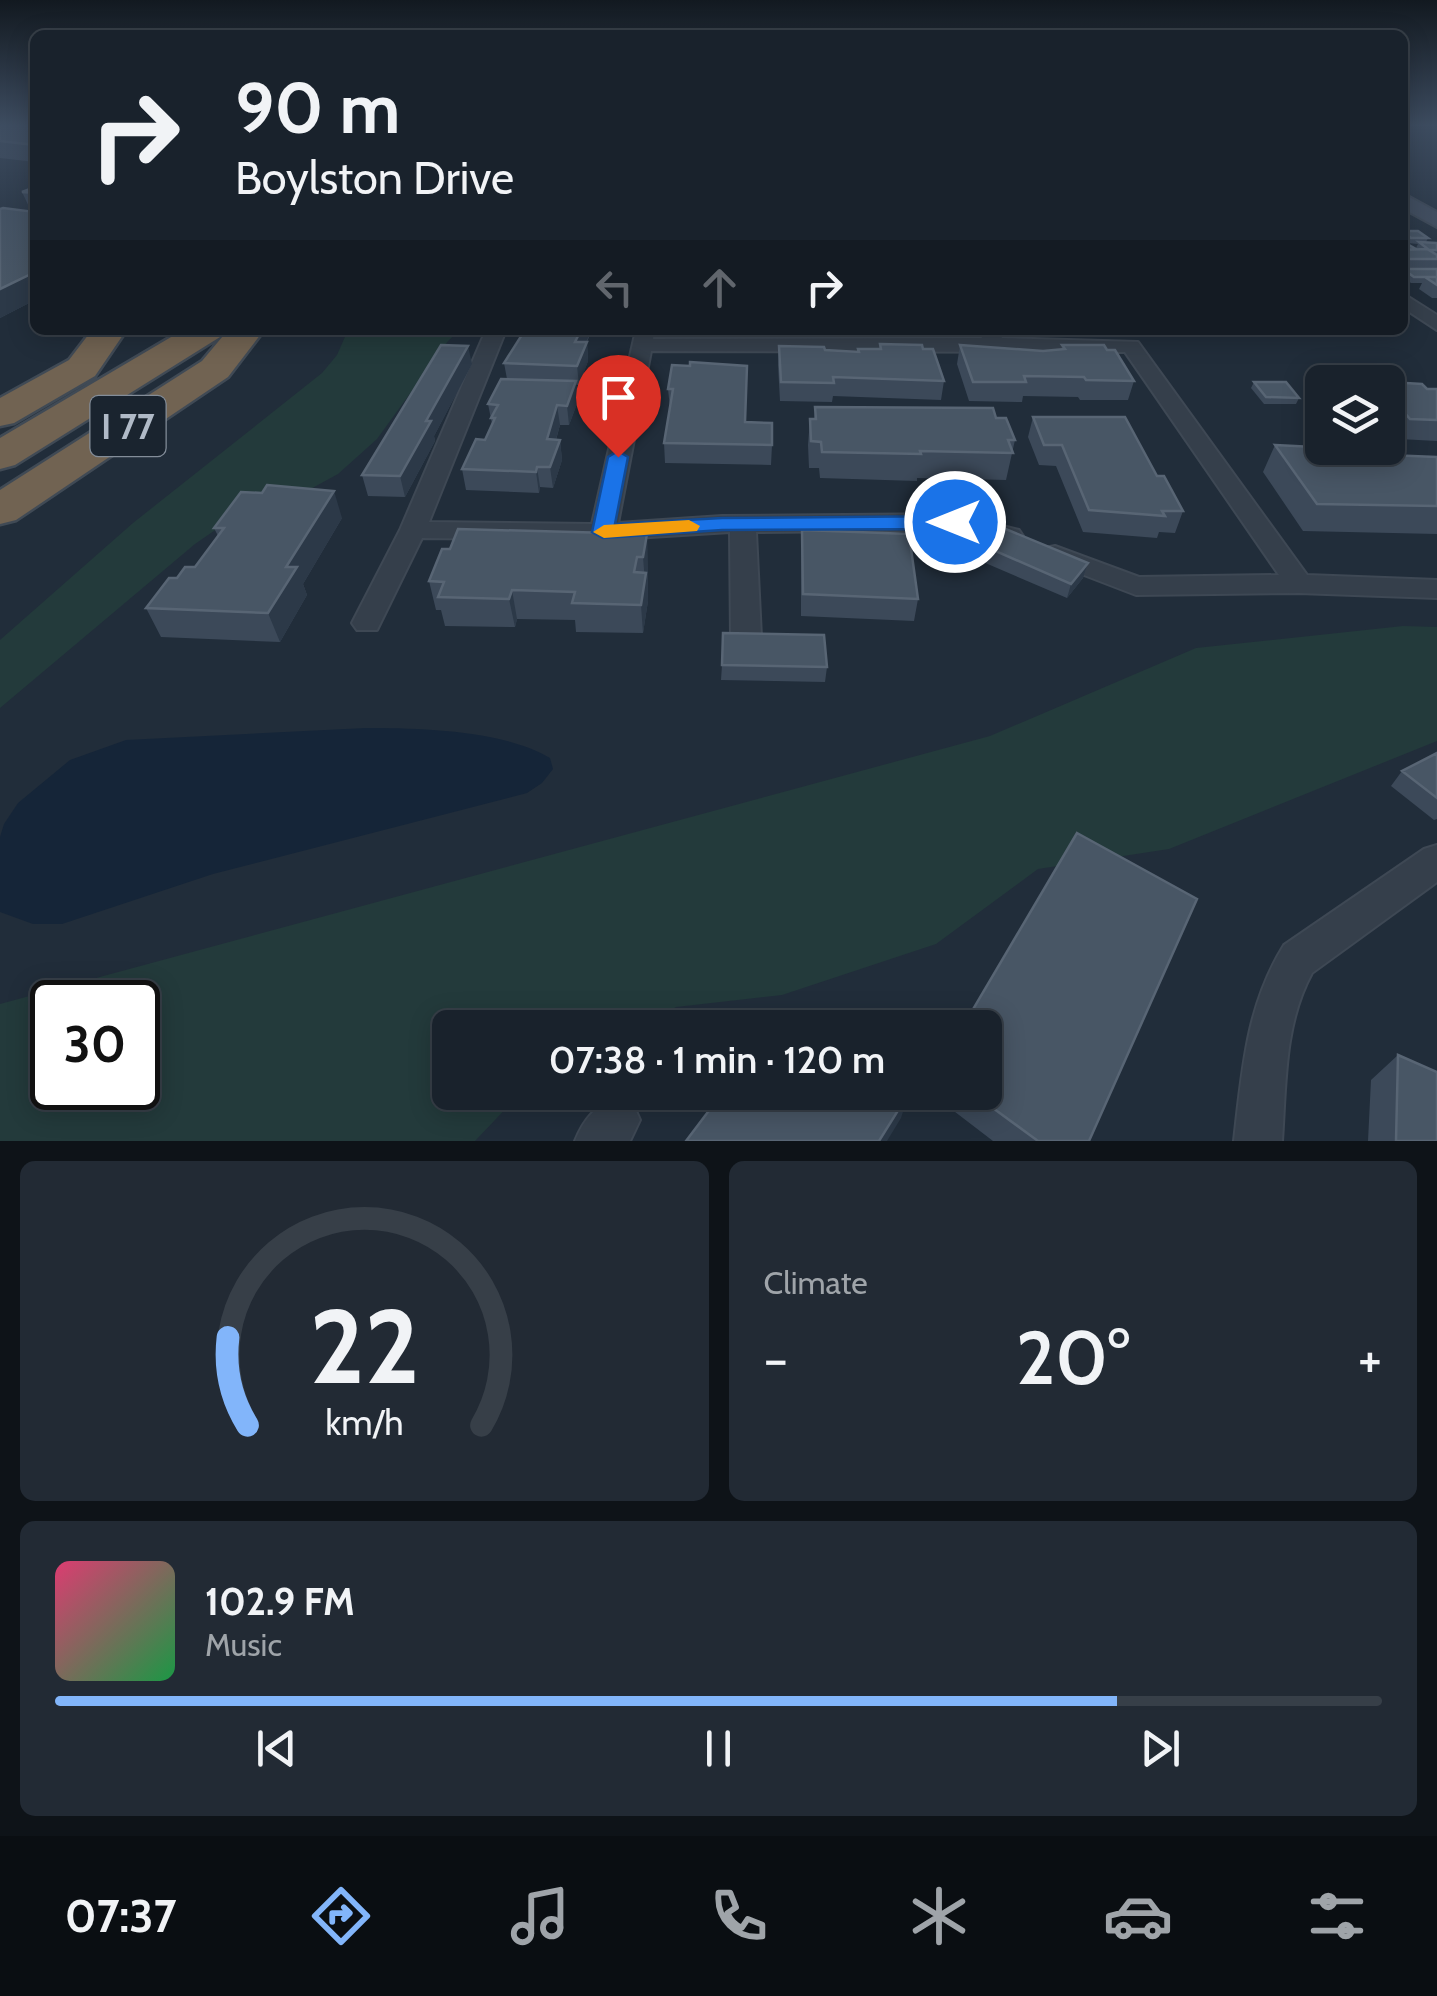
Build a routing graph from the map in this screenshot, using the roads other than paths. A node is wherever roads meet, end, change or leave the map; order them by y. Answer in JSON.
{"nodes":[{"id":1,"x":1408,"y":203,"type":"edge"},
{"id":2,"x":1437,"y":221,"type":"edge"},
{"id":3,"x":1408,"y":303,"type":"edge"},
{"id":4,"x":1408,"y":325,"type":"edge"},
{"id":5,"x":1437,"y":326,"type":"edge"},
{"id":6,"x":103,"y":335,"type":"edge"},
{"id":7,"x":107,"y":335,"type":"edge"},
{"id":8,"x":172,"y":335,"type":"edge"},
{"id":9,"x":200,"y":335,"type":"edge"},
{"id":10,"x":238,"y":335,"type":"edge"},
{"id":11,"x":242,"y":335,"type":"edge"},
{"id":12,"x":494,"y":335,"type":"edge"},
{"id":13,"x":991,"y":337,"type":"edge"},
{"id":14,"x":643,"y":338,"type":"edge"},
{"id":15,"x":0,"y":391,"type":"edge"},
{"id":16,"x":0,"y":414,"type":"edge"},
{"id":17,"x":0,"y":436,"type":"edge"},
{"id":18,"x":0,"y":456,"type":"edge"},
{"id":19,"x":0,"y":481,"type":"edge"},
{"id":20,"x":0,"y":510,"type":"edge"},
{"id":21,"x":743,"y":524,"type":"junction"},
{"id":22,"x":414,"y":530,"type":"junction"},
{"id":23,"x":603,"y":532,"type":"junction"},
{"id":24,"x":1300,"y":584,"type":"junction"},
{"id":25,"x":1437,"y":588,"type":"edge"},
{"id":26,"x":367,"y":623,"type":"dead end"},
{"id":27,"x":746,"y":637,"type":"edge"},
{"id":28,"x":1437,"y":861,"type":"edge"},
{"id":29,"x":1258,"y":1141,"type":"edge"}],
"edges":[{"from":1,"to":2,"type":"main road"},
{"from":3,"to":5,"type":"street"},
{"from":4,"to":5,"type":"street"},
{"from":6,"to":15,"type":"highway","number":"I 77"},
{"from":7,"to":16,"type":"highway","number":"I 77"},
{"from":8,"to":17,"type":"highway"},
{"from":9,"to":18,"type":"highway"},
{"from":10,"to":19,"type":"highway","number":"I 77"},
{"from":11,"to":20,"type":"highway","number":"I 77"},
{"from":12,"to":22,"type":"street"},
{"from":13,"to":14,"type":"street"},
{"from":13,"to":24,"type":"street"},
{"from":14,"to":23,"type":"street"},
{"from":21,"to":23,"type":"street"},
{"from":21,"to":24,"type":"street"},
{"from":21,"to":27,"type":"street"},
{"from":22,"to":23,"type":"street"},
{"from":22,"to":26,"type":"street"},
{"from":24,"to":25,"type":"street"},
{"from":28,"to":29,"type":"street"}]}
